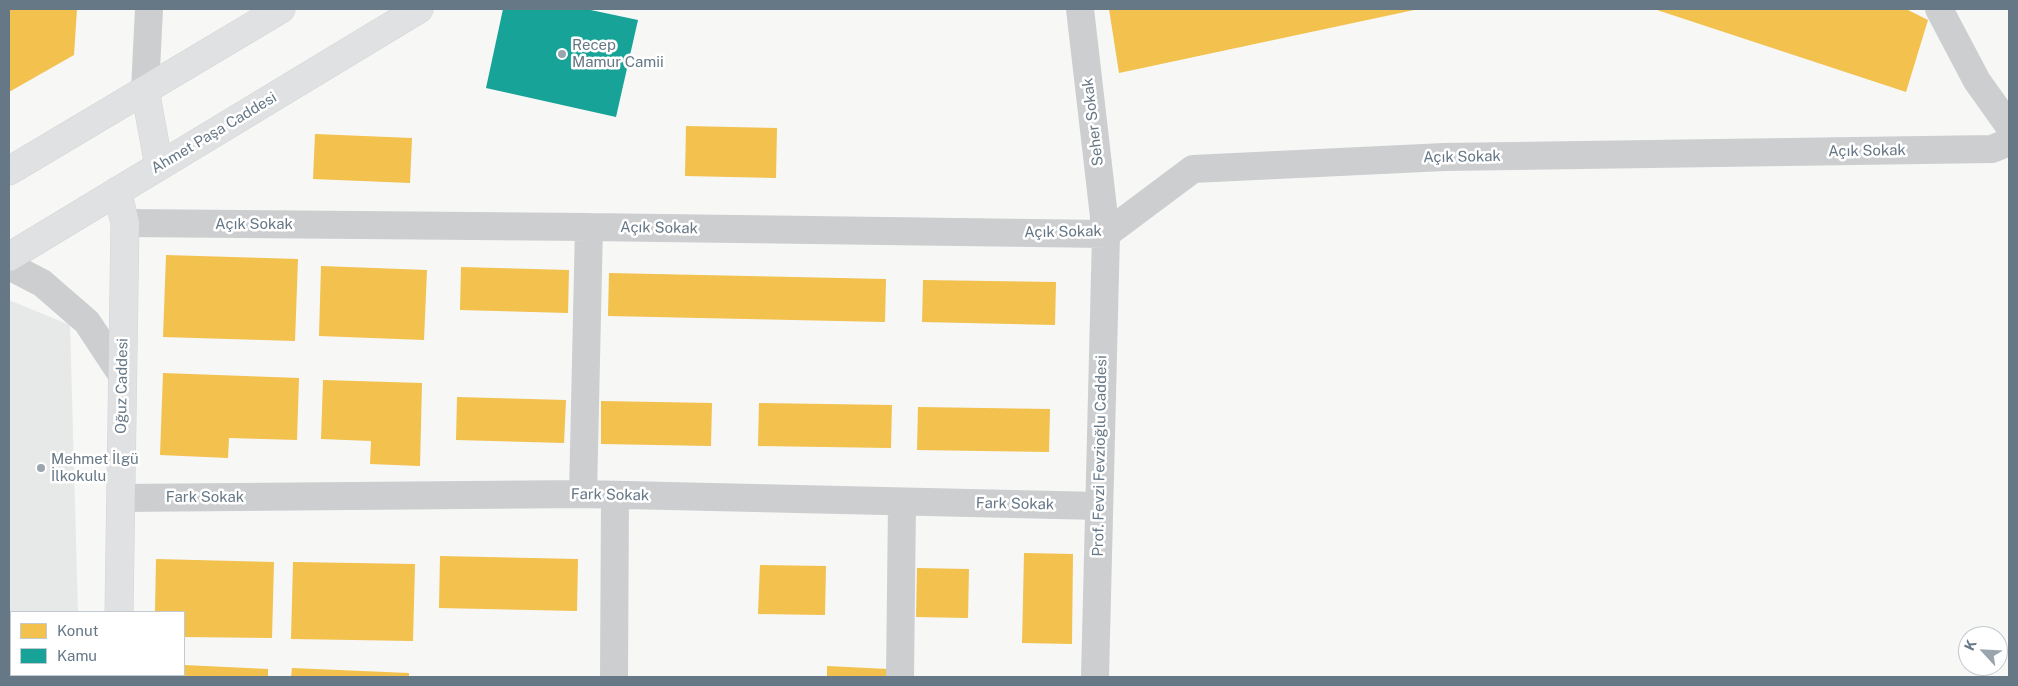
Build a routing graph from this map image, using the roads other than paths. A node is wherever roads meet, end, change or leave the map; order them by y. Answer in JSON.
{"nodes":[{"id":1,"x":149,"y":9,"type":"edge"},
{"id":2,"x":282,"y":9,"type":"edge"},
{"id":3,"x":419,"y":9,"type":"edge"},
{"id":4,"x":1080,"y":9,"type":"edge"},
{"id":5,"x":1939,"y":9,"type":"edge"},
{"id":6,"x":145,"y":90,"type":"junction"},
{"id":7,"x":2009,"y":126,"type":"edge"},
{"id":8,"x":2009,"y":142,"type":"edge"},
{"id":9,"x":159,"y":166,"type":"junction"},
{"id":10,"x":9,"y":171,"type":"edge"},
{"id":11,"x":117,"y":192,"type":"junction"},
{"id":12,"x":125,"y":223,"type":"junction"},
{"id":13,"x":589,"y":227,"type":"junction"},
{"id":14,"x":1106,"y":234,"type":"junction"},
{"id":15,"x":9,"y":257,"type":"edge"},
{"id":16,"x":9,"y":266,"type":"edge"},
{"id":17,"x":122,"y":375,"type":"junction"},
{"id":18,"x":583,"y":494,"type":"junction"},
{"id":19,"x":615,"y":495,"type":"junction"},
{"id":20,"x":121,"y":498,"type":"junction"},
{"id":21,"x":902,"y":502,"type":"junction"},
{"id":22,"x":1099,"y":506,"type":"junction"},
{"id":23,"x":119,"y":611,"type":"edge"},
{"id":24,"x":614,"y":677,"type":"edge"},
{"id":25,"x":900,"y":677,"type":"edge"},
{"id":26,"x":1094,"y":677,"type":"edge"}],
"edges":[{"from":1,"to":6,"type":"street"},
{"from":2,"to":6,"type":"street"},
{"from":3,"to":9,"type":"street","name":"Ahmet Paşa Caddesi"},
{"from":4,"to":14,"type":"street","name":"Seher Sokak"},
{"from":5,"to":7,"type":"street"},
{"from":6,"to":9,"type":"street"},
{"from":6,"to":10,"type":"street"},
{"from":8,"to":14,"type":"street","name":"Açık Sokak"},
{"from":9,"to":11,"type":"street","name":"Ahmet Paşa Caddesi"},
{"from":11,"to":12,"type":"street","name":"Oğuz Caddesi"},
{"from":11,"to":15,"type":"street","name":"Ahmet Paşa Caddesi"},
{"from":12,"to":13,"type":"street","name":"Açık Sokak"},
{"from":12,"to":17,"type":"street","name":"Oğuz Caddesi"},
{"from":13,"to":14,"type":"street","name":"Açık Sokak"},
{"from":13,"to":18,"type":"street"},
{"from":14,"to":22,"type":"street","name":"Prof. Fevzi Fevzioğlu Caddesi"},
{"from":16,"to":17,"type":"street"},
{"from":17,"to":20,"type":"street","name":"Oğuz Caddesi"},
{"from":18,"to":19,"type":"street","name":"Fark Sokak"},
{"from":18,"to":20,"type":"street","name":"Fark Sokak"},
{"from":19,"to":21,"type":"street","name":"Fark Sokak"},
{"from":19,"to":24,"type":"street"},
{"from":20,"to":23,"type":"street","name":"Oğuz Caddesi"},
{"from":21,"to":22,"type":"street","name":"Fark Sokak"},
{"from":21,"to":25,"type":"street"},
{"from":22,"to":26,"type":"street","name":"Prof. Fevzi Fevzioğlu Caddesi"}]}
